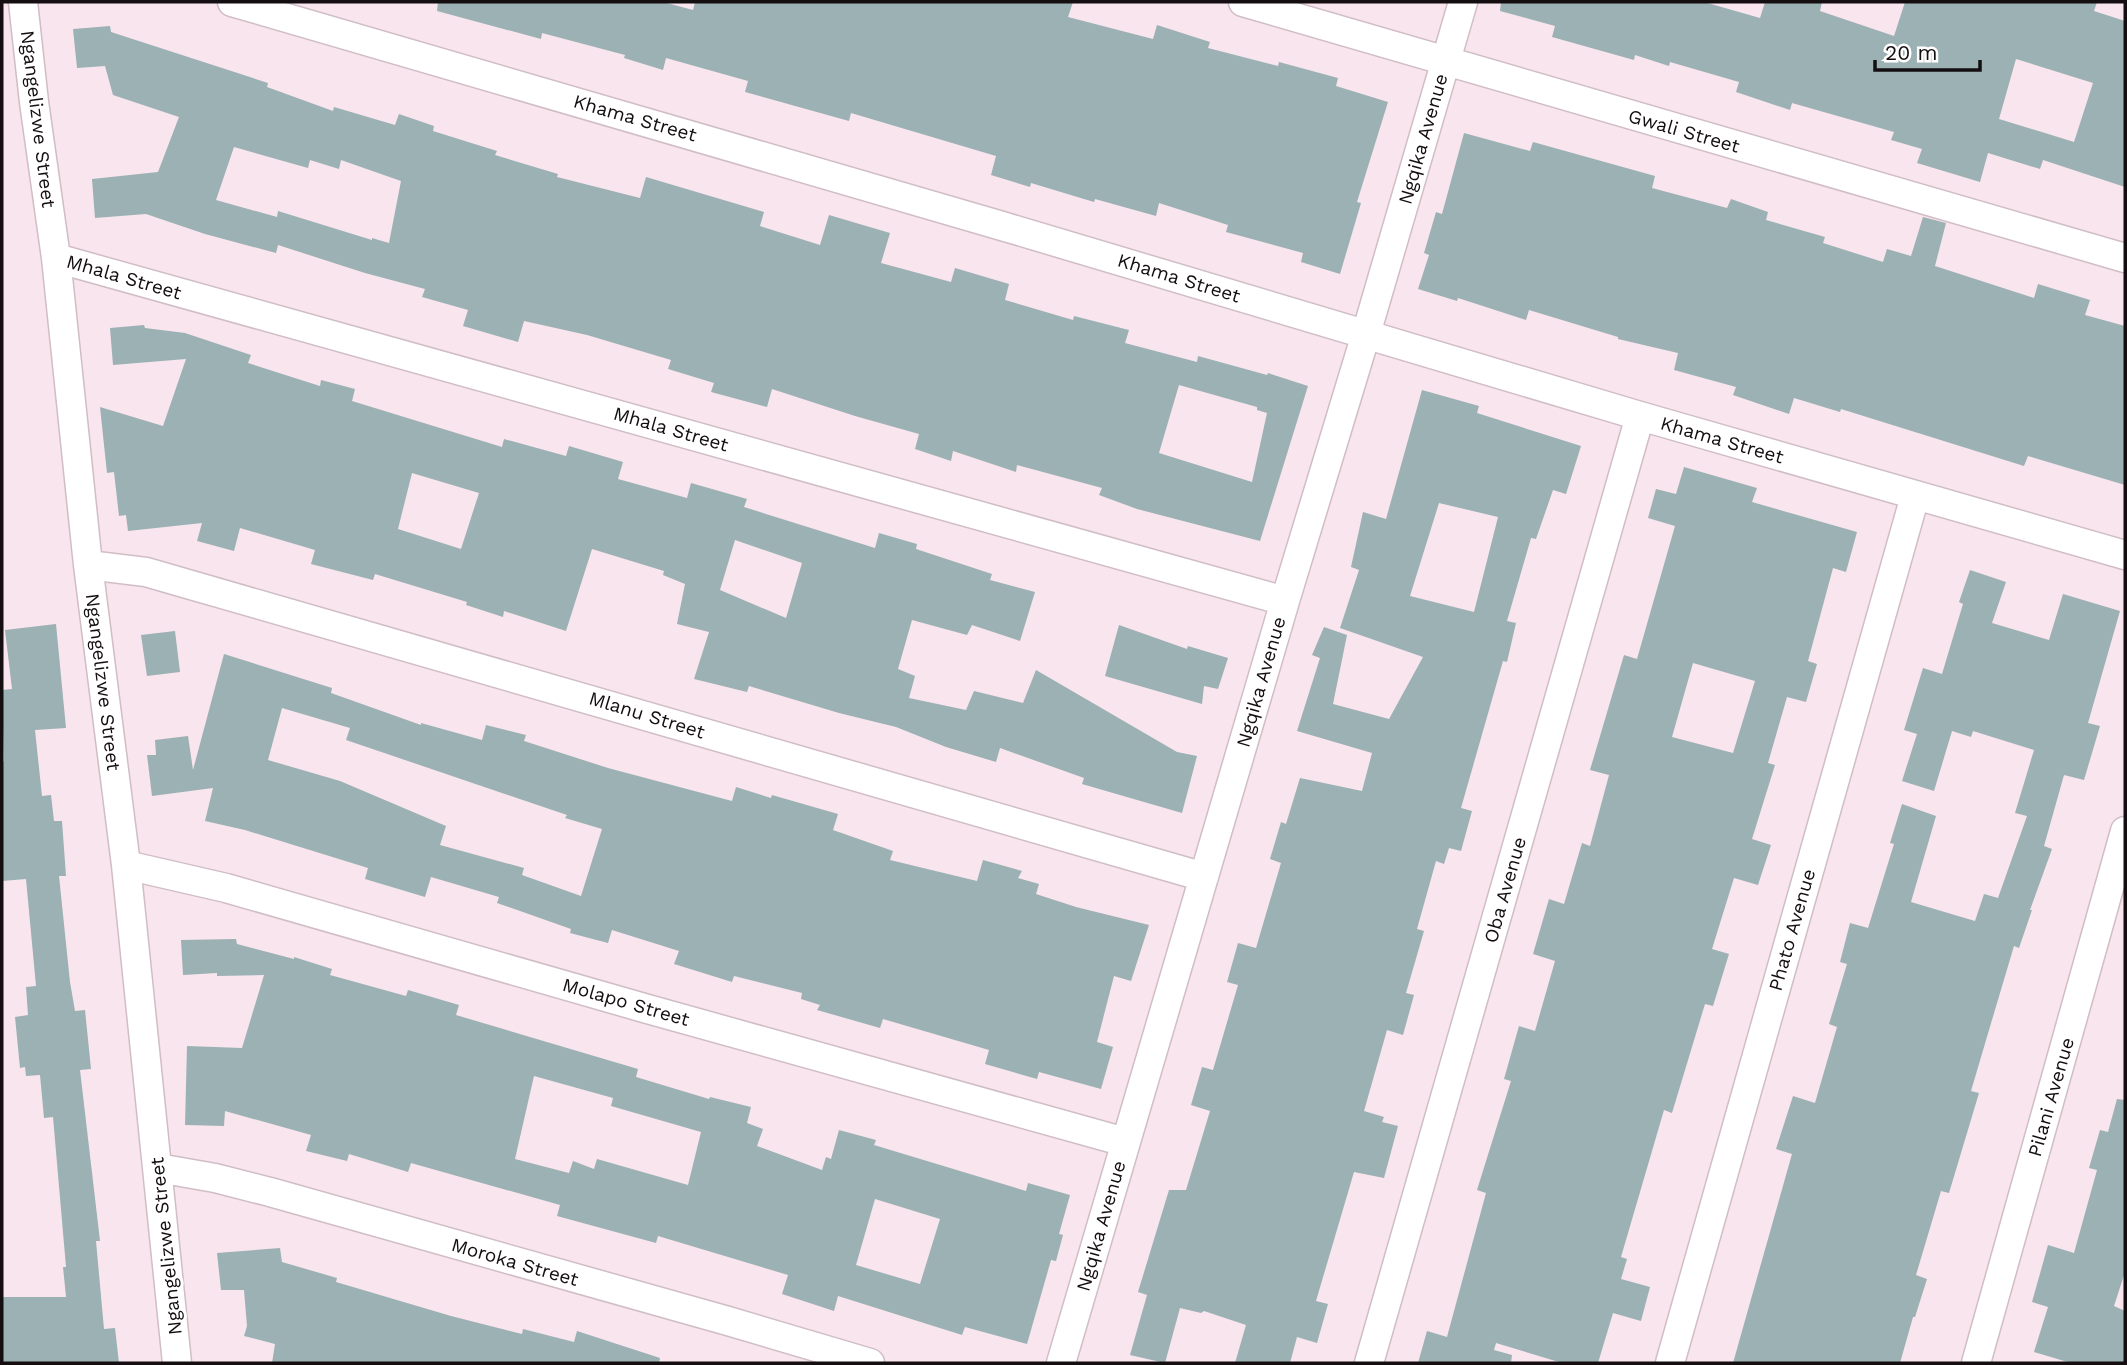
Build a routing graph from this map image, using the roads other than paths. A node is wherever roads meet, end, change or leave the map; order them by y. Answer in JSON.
{"nodes":[{"id":1,"x":23,"y":2,"type":"edge"},
{"id":2,"x":232,"y":2,"type":"edge"},
{"id":3,"x":1243,"y":2,"type":"edge"},
{"id":4,"x":1462,"y":2,"type":"edge"},
{"id":5,"x":1446,"y":61,"type":"junction"},
{"id":6,"x":56,"y":258,"type":"junction"},
{"id":7,"x":2125,"y":258,"type":"edge"},
{"id":8,"x":1366,"y":334,"type":"junction"},
{"id":9,"x":1640,"y":416,"type":"junction"},
{"id":10,"x":1914,"y":496,"type":"junction"},
{"id":11,"x":2125,"y":555,"type":"edge"},
{"id":12,"x":88,"y":565,"type":"junction"},
{"id":13,"x":1284,"y":601,"type":"junction"},
{"id":14,"x":2125,"y":831,"type":"edge"},
{"id":15,"x":126,"y":864,"type":"junction"},
{"id":16,"x":1204,"y":877,"type":"junction"},
{"id":17,"x":1125,"y":1142,"type":"junction"},
{"id":18,"x":159,"y":1168,"type":"junction"},
{"id":19,"x":177,"y":1363,"type":"edge"},
{"id":20,"x":870,"y":1363,"type":"edge"},
{"id":21,"x":1061,"y":1363,"type":"edge"},
{"id":22,"x":1369,"y":1363,"type":"edge"},
{"id":23,"x":1670,"y":1363,"type":"edge"},
{"id":24,"x":1976,"y":1363,"type":"edge"}],
"edges":[{"from":1,"to":6,"type":"street","name":"Ngangelizwe Street"},
{"from":2,"to":8,"type":"street","name":"Khama Street"},
{"from":3,"to":5,"type":"street","name":"Gwali Street"},
{"from":4,"to":5,"type":"street","name":"Ngqika Avenue"},
{"from":5,"to":7,"type":"street","name":"Gwali Street"},
{"from":5,"to":8,"type":"street","name":"Ngqika Avenue"},
{"from":6,"to":12,"type":"street","name":"Ngangelizwe Street"},
{"from":6,"to":13,"type":"street","name":"Mhala Street"},
{"from":8,"to":9,"type":"street","name":"Khama Street"},
{"from":8,"to":13,"type":"street","name":"Ngqika Avenue"},
{"from":9,"to":10,"type":"street","name":"Khama Street"},
{"from":9,"to":22,"type":"street","name":"Oba Avenue"},
{"from":10,"to":11,"type":"street","name":"Khama Street"},
{"from":10,"to":23,"type":"street","name":"Phato Avenue"},
{"from":12,"to":15,"type":"street","name":"Ngangelizwe Street"},
{"from":12,"to":16,"type":"street","name":"Mlanu Street"},
{"from":13,"to":16,"type":"street","name":"Ngqika Avenue"},
{"from":14,"to":24,"type":"street","name":"Pilani Avenue"},
{"from":15,"to":17,"type":"street","name":"Molapo Street"},
{"from":15,"to":18,"type":"street","name":"Ngangelizwe Street"},
{"from":16,"to":17,"type":"street","name":"Ngqika Avenue"},
{"from":17,"to":21,"type":"street","name":"Ngqika Avenue"},
{"from":18,"to":19,"type":"street","name":"Ngangelizwe Street"},
{"from":18,"to":20,"type":"street","name":"Moroka Street"}]}
